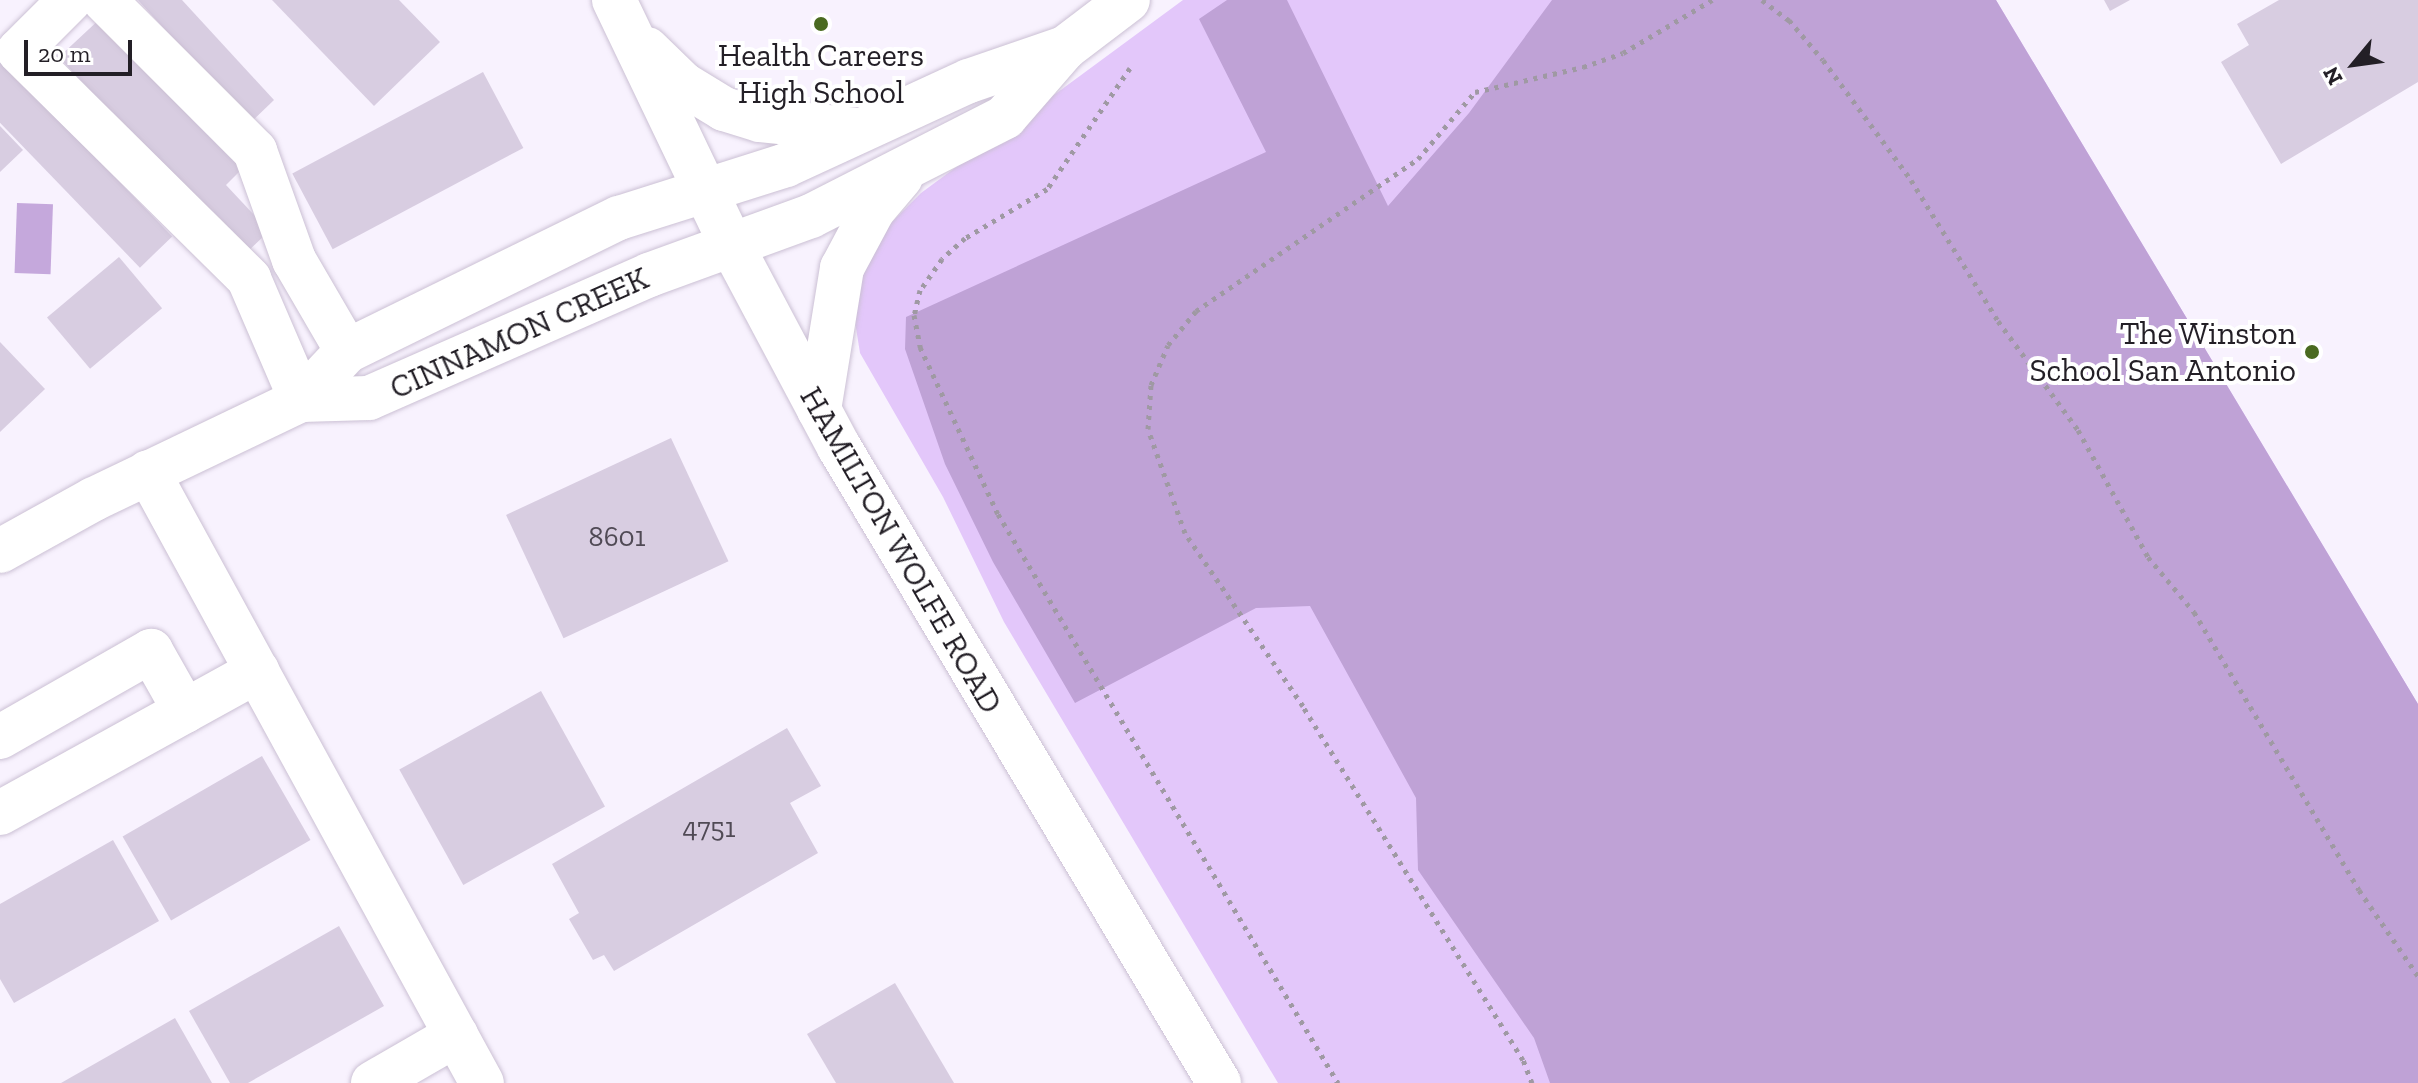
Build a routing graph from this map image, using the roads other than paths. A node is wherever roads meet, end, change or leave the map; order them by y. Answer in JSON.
{"nodes":[{"id":1,"x":70,"y":0,"type":"edge"},
{"id":2,"x":104,"y":0,"type":"edge"},
{"id":3,"x":1128,"y":0,"type":"edge"},
{"id":4,"x":622,"y":16,"type":"edge"},
{"id":5,"x":1065,"y":48,"type":"junction"},
{"id":6,"x":865,"y":130,"type":"junction"},
{"id":7,"x":909,"y":169,"type":"junction"},
{"id":8,"x":705,"y":190,"type":"junction"},
{"id":9,"x":731,"y":244,"type":"junction"},
{"id":10,"x":294,"y":260,"type":"junction"},
{"id":11,"x":249,"y":279,"type":"junction"},
{"id":12,"x":347,"y":351,"type":"junction"},
{"id":13,"x":301,"y":400,"type":"junction"},
{"id":14,"x":819,"y":410,"type":"junction"},
{"id":15,"x":148,"y":472,"type":"junction"},
{"id":16,"x":0,"y":551,"type":"edge"},
{"id":17,"x":257,"y":671,"type":"junction"},
{"id":18,"x":185,"y":711,"type":"junction"},
{"id":19,"x":0,"y":737,"type":"edge"},
{"id":20,"x":0,"y":813,"type":"edge"},
{"id":21,"x":456,"y":1035,"type":"junction"},
{"id":22,"x":373,"y":1083,"type":"edge"},
{"id":23,"x":482,"y":1083,"type":"edge"},
{"id":24,"x":1219,"y":1083,"type":"edge"}],
"edges":[{"from":1,"to":11,"type":"street"},
{"from":2,"to":10,"type":"street"},
{"from":3,"to":5,"type":"street"},
{"from":4,"to":6,"type":"street"},
{"from":4,"to":8,"type":"street","name":"HAMILTON WOLFE ROAD"},
{"from":5,"to":6,"type":"street","name":"CINNAMON CREEK"},
{"from":5,"to":7,"type":"street","name":"CINNAMON CREEK"},
{"from":6,"to":8,"type":"street","name":"CINNAMON CREEK"},
{"from":7,"to":9,"type":"street","name":"CINNAMON CREEK"},
{"from":7,"to":14,"type":"street"},
{"from":8,"to":9,"type":"street","name":"HAMILTON WOLFE ROAD"},
{"from":8,"to":12,"type":"street","name":"CINNAMON CREEK"},
{"from":9,"to":13,"type":"street","name":"CINNAMON CREEK"},
{"from":9,"to":14,"type":"street","name":"HAMILTON WOLFE ROAD"},
{"from":10,"to":11,"type":"street"},
{"from":10,"to":12,"type":"street"},
{"from":11,"to":13,"type":"street"},
{"from":12,"to":13,"type":"street","name":"CINNAMON CREEK"},
{"from":13,"to":15,"type":"street","name":"CINNAMON CREEK"},
{"from":14,"to":24,"type":"street","name":"HAMILTON WOLFE ROAD"},
{"from":15,"to":16,"type":"street","name":"CINNAMON CREEK"},
{"from":15,"to":17,"type":"street"},
{"from":17,"to":18,"type":"street"},
{"from":17,"to":21,"type":"street"},
{"from":18,"to":19,"type":"street"},
{"from":18,"to":20,"type":"street"},
{"from":21,"to":22,"type":"street"},
{"from":21,"to":23,"type":"street"}]}
